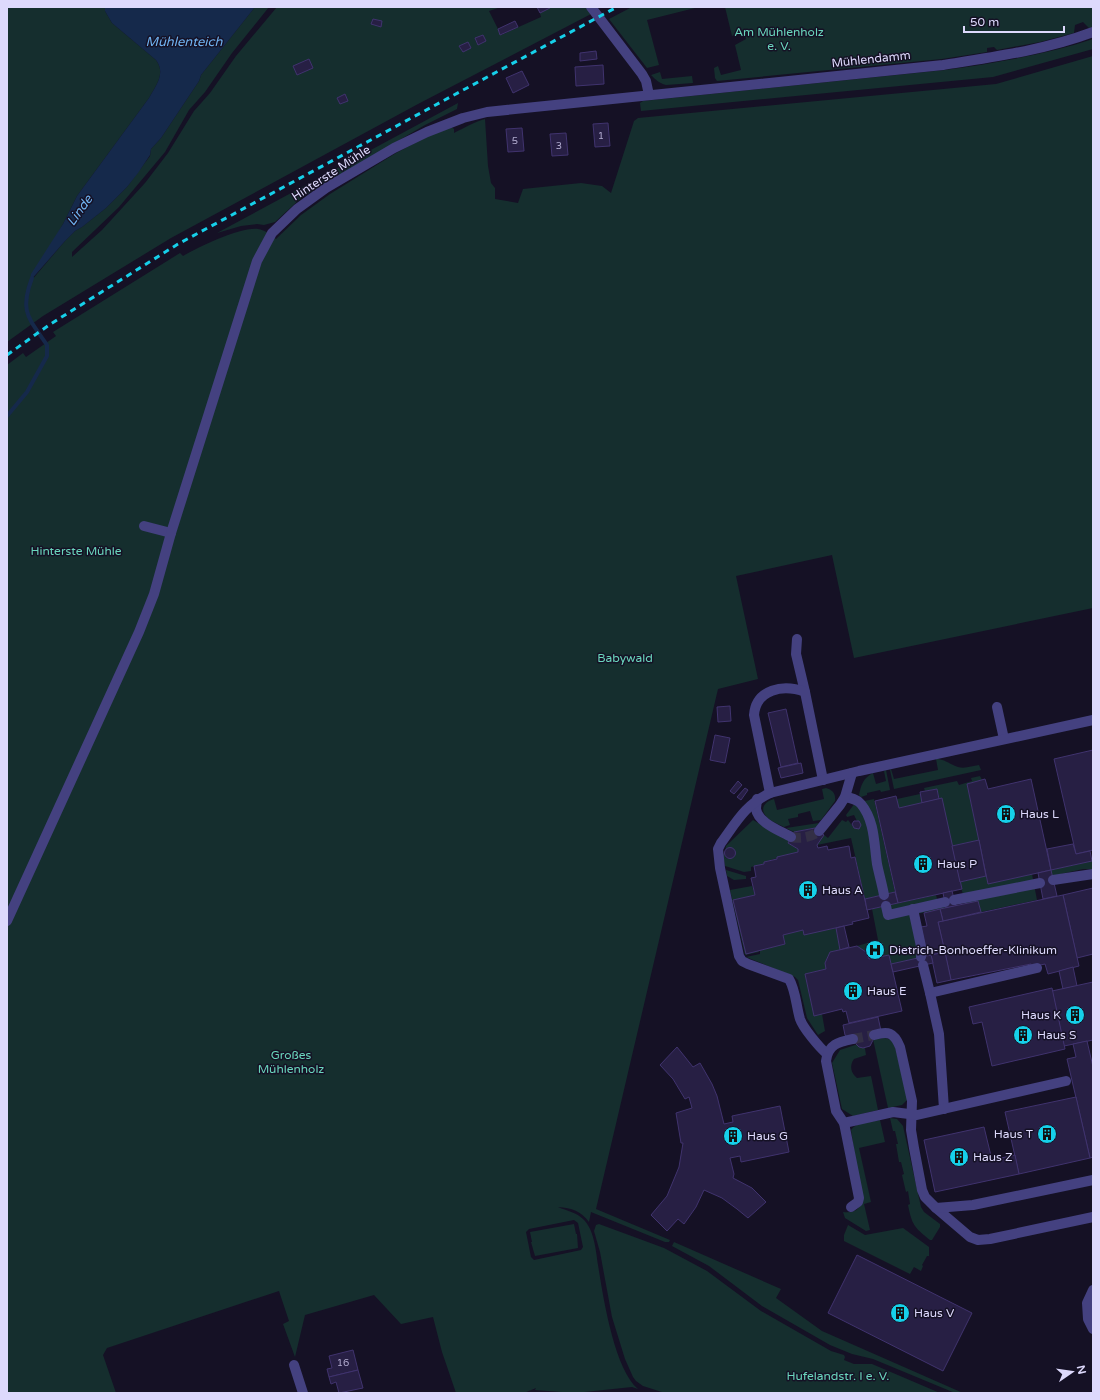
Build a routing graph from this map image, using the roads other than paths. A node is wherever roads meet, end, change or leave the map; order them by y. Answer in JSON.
{"nodes":[{"id":1,"x":591,"y":7,"type":"edge"},
{"id":2,"x":1093,"y":32,"type":"edge"},
{"id":3,"x":649,"y":95,"type":"junction"},
{"id":4,"x":144,"y":526,"type":"dead end"},
{"id":5,"x":171,"y":533,"type":"junction"},
{"id":6,"x":797,"y":639,"type":"dead end"},
{"id":7,"x":804,"y":692,"type":"junction"},
{"id":8,"x":998,"y":706,"type":"dead end"},
{"id":9,"x":1093,"y":720,"type":"edge"},
{"id":10,"x":1004,"y":739,"type":"junction"},
{"id":11,"x":852,"y":773,"type":"junction"},
{"id":12,"x":823,"y":780,"type":"junction"},
{"id":13,"x":770,"y":793,"type":"junction"},
{"id":14,"x":845,"y":797,"type":"junction"},
{"id":15,"x":757,"y":799,"type":"junction"},
{"id":16,"x":819,"y":831,"type":"tunnel mouth"},
{"id":17,"x":791,"y":837,"type":"tunnel mouth"},
{"id":18,"x":1093,"y":874,"type":"edge"},
{"id":19,"x":1053,"y":880,"type":"dead end"},
{"id":20,"x":1040,"y":883,"type":"dead end"},
{"id":21,"x":884,"y":894,"type":"dead end"},
{"id":22,"x":886,"y":906,"type":"dead end"},
{"id":23,"x":913,"y":909,"type":"junction"},
{"id":24,"x":7,"y":921,"type":"edge"},
{"id":25,"x":1037,"y":968,"type":"dead end"},
{"id":26,"x":930,"y":993,"type":"junction"},
{"id":27,"x":874,"y":1034,"type":"tunnel mouth"},
{"id":28,"x":854,"y":1039,"type":"tunnel mouth"},
{"id":29,"x":827,"y":1054,"type":"junction"},
{"id":30,"x":1066,"y":1081,"type":"dead end"},
{"id":31,"x":944,"y":1109,"type":"junction"},
{"id":32,"x":911,"y":1114,"type":"junction"},
{"id":33,"x":844,"y":1123,"type":"junction"},
{"id":34,"x":1093,"y":1180,"type":"edge"},
{"id":35,"x":851,"y":1208,"type":"dead end"},
{"id":36,"x":936,"y":1208,"type":"junction"},
{"id":37,"x":1093,"y":1217,"type":"edge"},
{"id":38,"x":1093,"y":1290,"type":"edge"},
{"id":39,"x":1093,"y":1329,"type":"edge"},
{"id":40,"x":294,"y":1365,"type":"dead end"},
{"id":41,"x":303,"y":1393,"type":"edge"}],
"edges":[{"from":1,"to":3,"type":"street"},
{"from":2,"to":3,"type":"street","name":"Mühlendamm"},
{"from":3,"to":5,"type":"street","name":"Hinterste Mühle"},
{"from":4,"to":5,"type":"street"},
{"from":5,"to":24,"type":"street","name":"Hinterste Mühle"},
{"from":6,"to":7,"type":"street"},
{"from":7,"to":12,"type":"street"},
{"from":7,"to":13,"type":"street"},
{"from":8,"to":10,"type":"street"},
{"from":9,"to":10,"type":"street"},
{"from":10,"to":11,"type":"street"},
{"from":11,"to":12,"type":"street"},
{"from":11,"to":14,"type":"street"},
{"from":12,"to":13,"type":"street"},
{"from":13,"to":15,"type":"street"},
{"from":14,"to":16,"type":"street"},
{"from":14,"to":21,"type":"street"},
{"from":15,"to":17,"type":"street"},
{"from":15,"to":29,"type":"street"},
{"from":18,"to":19,"type":"street"},
{"from":20,"to":23,"type":"street"},
{"from":22,"to":23,"type":"street"},
{"from":23,"to":26,"type":"street"},
{"from":25,"to":26,"type":"street"},
{"from":26,"to":31,"type":"street"},
{"from":27,"to":32,"type":"street"},
{"from":28,"to":29,"type":"street"},
{"from":29,"to":33,"type":"street"},
{"from":30,"to":31,"type":"street"},
{"from":31,"to":32,"type":"street"},
{"from":32,"to":33,"type":"street"},
{"from":32,"to":36,"type":"street"},
{"from":33,"to":35,"type":"street"},
{"from":34,"to":36,"type":"street"},
{"from":36,"to":37,"type":"street"},
{"from":38,"to":39,"type":"street"},
{"from":40,"to":41,"type":"street"}]}
